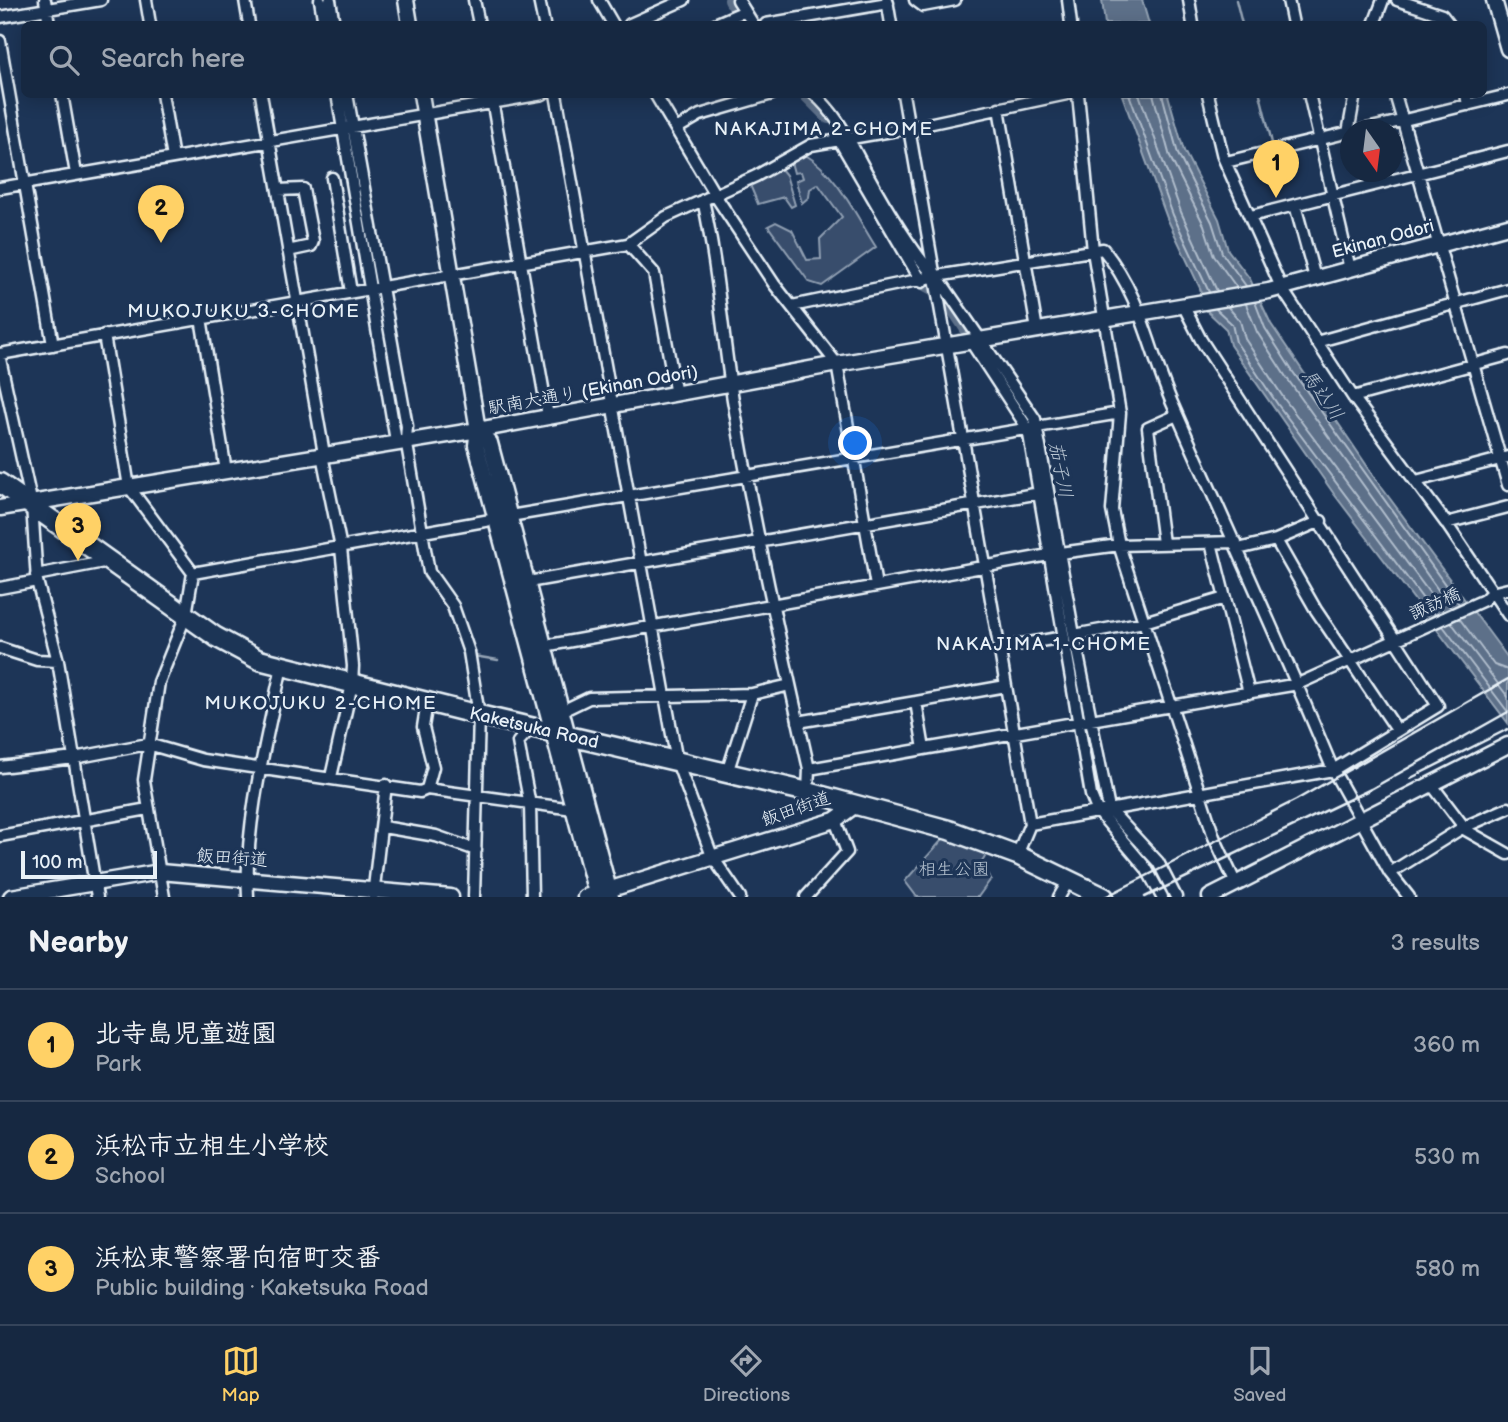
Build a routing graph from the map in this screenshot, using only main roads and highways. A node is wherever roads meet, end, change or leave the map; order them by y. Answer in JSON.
{"nodes":[{"id":1,"x":0,"y":483,"type":"edge"},
{"id":2,"x":1104,"y":897,"type":"edge"}],
"edges":[{"from":1,"to":2,"type":"highway","name":"Kaketsuka Road"}]}
